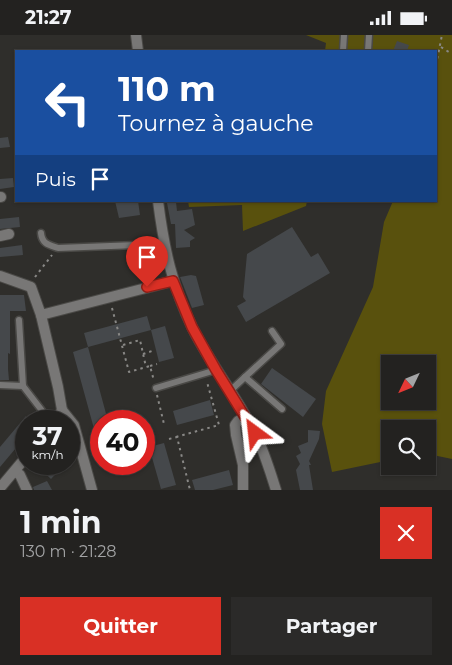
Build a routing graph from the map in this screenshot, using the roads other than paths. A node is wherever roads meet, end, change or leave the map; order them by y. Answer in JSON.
{"nodes":[{"id":1,"x":136,"y":35,"type":"edge"},
{"id":2,"x":344,"y":35,"type":"edge"},
{"id":3,"x":369,"y":35,"type":"edge"},
{"id":4,"x":138,"y":50,"type":"edge"},
{"id":5,"x":343,"y":50,"type":"edge"},
{"id":6,"x":368,"y":50,"type":"edge"},
{"id":7,"x":158,"y":202,"type":"edge"},
{"id":8,"x":41,"y":233,"type":"dead end"},
{"id":9,"x":164,"y":245,"type":"junction"},
{"id":10,"x":0,"y":276,"type":"edge"},
{"id":11,"x":173,"y":281,"type":"junction"},
{"id":12,"x":41,"y":315,"type":"junction"},
{"id":13,"x":19,"y":320,"type":"dead end"},
{"id":14,"x":272,"y":331,"type":"dead end"},
{"id":15,"x":216,"y":370,"type":"junction"},
{"id":16,"x":245,"y":377,"type":"junction"},
{"id":17,"x":0,"y":385,"type":"edge"},
{"id":18,"x":23,"y":386,"type":"junction"},
{"id":19,"x":156,"y":388,"type":"road end"},
{"id":20,"x":230,"y":391,"type":"junction"},
{"id":21,"x":62,"y":409,"type":"joint"},
{"id":22,"x":282,"y":409,"type":"dead end"},
{"id":23,"x":42,"y":410,"type":"edge"},
{"id":24,"x":246,"y":417,"type":"junction"},
{"id":25,"x":14,"y":471,"type":"joint"},
{"id":26,"x":0,"y":488,"type":"edge"},
{"id":27,"x":27,"y":490,"type":"edge"},
{"id":28,"x":92,"y":490,"type":"edge"},
{"id":29,"x":243,"y":490,"type":"edge"},
{"id":30,"x":276,"y":490,"type":"edge"}],
"edges":[{"from":1,"to":4,"type":"street"},
{"from":2,"to":5,"type":"lane"},
{"from":3,"to":6,"type":"lane"},
{"from":7,"to":9,"type":"street"},
{"from":8,"to":9,"type":"lane"},
{"from":9,"to":11,"type":"street"},
{"from":10,"to":12,"type":"street"},
{"from":11,"to":12,"type":"street"},
{"from":11,"to":15,"type":"street"},
{"from":12,"to":21,"type":"street"},
{"from":13,"to":18,"type":"lane"},
{"from":14,"to":16,"type":"lane"},
{"from":15,"to":19,"type":"lane"},
{"from":15,"to":20,"type":"street"},
{"from":16,"to":20,"type":"lane"},
{"from":16,"to":22,"type":"lane"},
{"from":17,"to":18,"type":"lane"},
{"from":18,"to":23,"type":"lane"},
{"from":20,"to":24,"type":"street"},
{"from":21,"to":28,"type":"street"},
{"from":24,"to":29,"type":"street"},
{"from":24,"to":30,"type":"street"},
{"from":25,"to":26,"type":"street"},
{"from":25,"to":27,"type":"street"}]}
